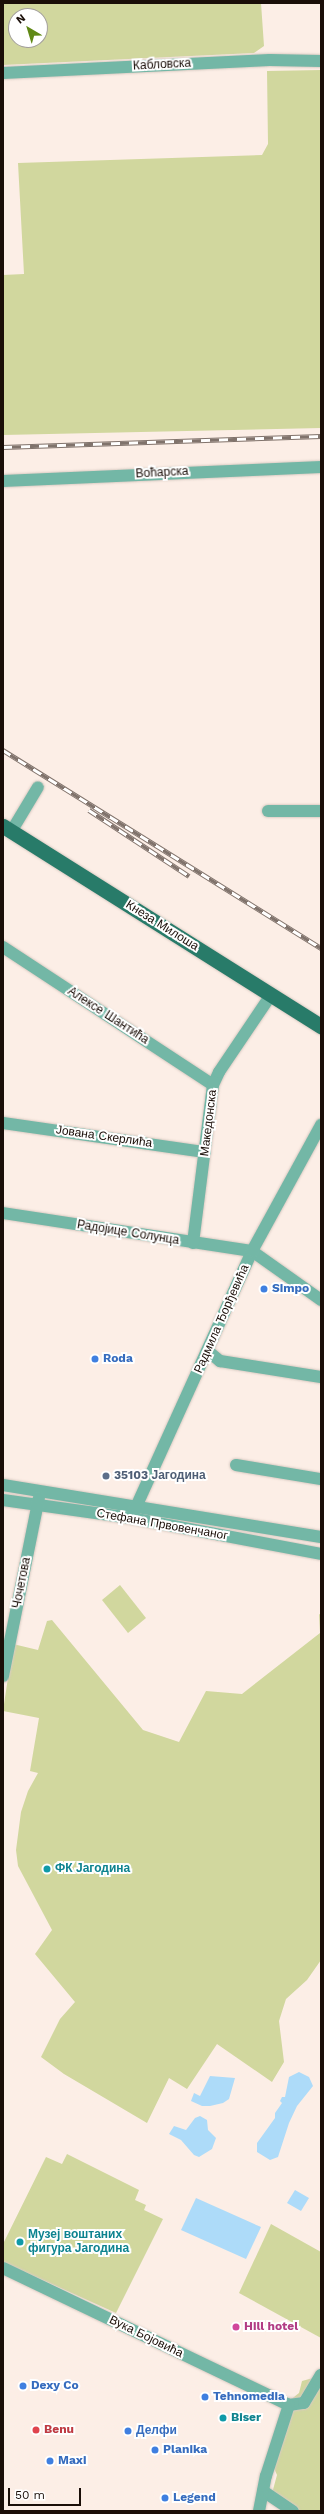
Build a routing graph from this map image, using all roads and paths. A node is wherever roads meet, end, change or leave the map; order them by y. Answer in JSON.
{"nodes":[{"id":1,"x":321,"y":61,"type":"edge"},
{"id":2,"x":3,"y":74,"type":"edge"},
{"id":3,"x":321,"y":467,"type":"edge"},
{"id":4,"x":3,"y":481,"type":"edge"},
{"id":5,"x":38,"y":786,"type":"dead end"},
{"id":6,"x":268,"y":811,"type":"dead end"},
{"id":7,"x":321,"y":811,"type":"edge"},
{"id":8,"x":7,"y":829,"type":"edge"},
{"id":9,"x":3,"y":947,"type":"edge"},
{"id":10,"x":271,"y":994,"type":"junction"},
{"id":11,"x":321,"y":1026,"type":"edge"},
{"id":12,"x":213,"y":1085,"type":"junction"},
{"id":13,"x":3,"y":1123,"type":"edge"},
{"id":14,"x":321,"y":1125,"type":"edge"},
{"id":15,"x":205,"y":1152,"type":"junction"},
{"id":16,"x":3,"y":1213,"type":"edge"},
{"id":17,"x":193,"y":1243,"type":"junction"},
{"id":18,"x":252,"y":1251,"type":"junction"},
{"id":19,"x":321,"y":1300,"type":"edge"},
{"id":20,"x":208,"y":1351,"type":"junction"},
{"id":21,"x":321,"y":1377,"type":"edge"},
{"id":22,"x":236,"y":1465,"type":"dead end"},
{"id":23,"x":321,"y":1479,"type":"edge"},
{"id":24,"x":3,"y":1485,"type":"edge"},
{"id":25,"x":40,"y":1491,"type":"junction"},
{"id":26,"x":3,"y":1500,"type":"edge"},
{"id":27,"x":37,"y":1505,"type":"junction"},
{"id":28,"x":133,"y":1512,"type":"junction"},
{"id":29,"x":321,"y":1537,"type":"edge"},
{"id":30,"x":321,"y":1554,"type":"edge"},
{"id":31,"x":5,"y":1658,"type":"edge"},
{"id":32,"x":3,"y":1676,"type":"edge"},
{"id":33,"x":3,"y":2268,"type":"edge"},
{"id":34,"x":321,"y":2375,"type":"edge"},
{"id":35,"x":315,"y":2398,"type":"edge"},
{"id":36,"x":289,"y":2405,"type":"junction"},
{"id":37,"x":263,"y":2491,"type":"junction"},
{"id":38,"x":259,"y":2511,"type":"edge"},
{"id":39,"x":293,"y":2511,"type":"edge"}],
"edges":[{"from":1,"to":2,"type":"street","name":"Кабловска"},
{"from":3,"to":4,"type":"street","name":"Воћарска"},
{"from":5,"to":8,"type":"street"},
{"from":6,"to":7,"type":"street"},
{"from":8,"to":10,"type":"main road","name":"Кнеза Милоша"},
{"from":9,"to":12,"type":"street","name":"Алексе Шантића"},
{"from":10,"to":11,"type":"main road","name":"Кнеза Милоша"},
{"from":10,"to":12,"type":"street","name":"Македонска"},
{"from":12,"to":15,"type":"street","name":"Македонска"},
{"from":13,"to":15,"type":"street","name":"Јована Скерлића"},
{"from":14,"to":18,"type":"street","name":"Радмила Ђорђевића"},
{"from":15,"to":17,"type":"street","name":"Македонска"},
{"from":16,"to":17,"type":"street","name":"Радојице Солунца"},
{"from":17,"to":18,"type":"street","name":"Радојице Солунца"},
{"from":18,"to":19,"type":"street"},
{"from":18,"to":20,"type":"street","name":"Радмила Ђорђевића"},
{"from":20,"to":21,"type":"street"},
{"from":20,"to":28,"type":"street","name":"Радмила Ђорђевића"},
{"from":22,"to":23,"type":"street"},
{"from":24,"to":25,"type":"street","name":"Стефана Првовенчаног"},
{"from":25,"to":27,"type":"street","name":"Чочетова"},
{"from":25,"to":28,"type":"street","name":"Стефана Првовенчаног"},
{"from":26,"to":27,"type":"street","name":"Стефана Првовенчаног"},
{"from":27,"to":28,"type":"street","name":"Стефана Првовенчаног"},
{"from":27,"to":31,"type":"street","name":"Чочетова"},
{"from":28,"to":29,"type":"street","name":"Стефана Првовенчаног"},
{"from":28,"to":30,"type":"street","name":"Стефана Првовенчаног"},
{"from":31,"to":32,"type":"street","name":"Чочетова"},
{"from":33,"to":36,"type":"street","name":"Вука Бојовића"},
{"from":34,"to":35,"type":"street"},
{"from":35,"to":36,"type":"street"},
{"from":36,"to":37,"type":"street"},
{"from":37,"to":38,"type":"street"},
{"from":37,"to":39,"type":"street"}]}
